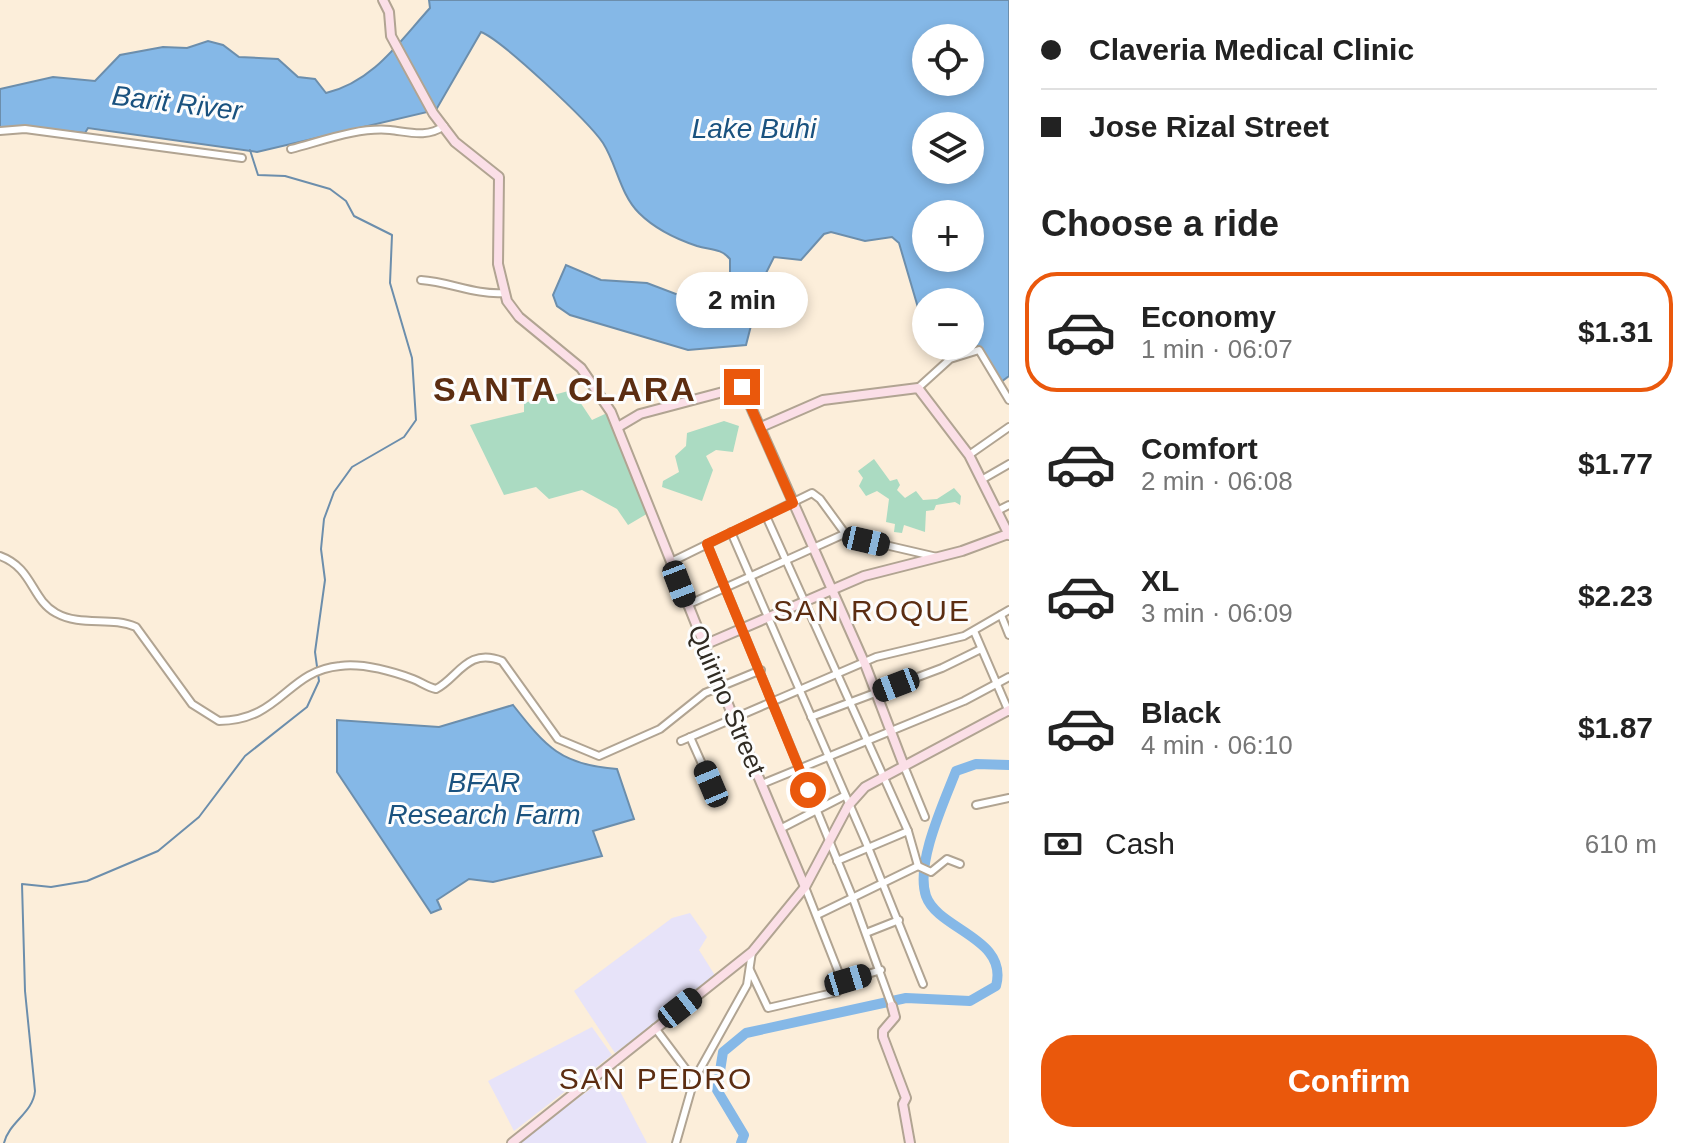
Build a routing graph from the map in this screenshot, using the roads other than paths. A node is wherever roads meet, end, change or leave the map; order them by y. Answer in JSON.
{"nodes":[{"id":1,"x":383,"y":0,"type":"edge"},
{"id":2,"x":444,"y":126,"type":"junction"},
{"id":3,"x":0,"y":131,"type":"edge"},
{"id":4,"x":291,"y":149,"type":"dead end"},
{"id":5,"x":242,"y":158,"type":"dead end"},
{"id":6,"x":421,"y":280,"type":"dead end"},
{"id":7,"x":504,"y":293,"type":"junction"},
{"id":8,"x":918,"y":388,"type":"junction"},
{"id":9,"x":1009,"y":400,"type":"edge"},
{"id":10,"x":618,"y":427,"type":"junction"},
{"id":11,"x":761,"y":427,"type":"junction"},
{"id":12,"x":1009,"y":427,"type":"edge"},
{"id":13,"x":969,"y":455,"type":"junction"},
{"id":14,"x":1009,"y":464,"type":"edge"},
{"id":15,"x":983,"y":479,"type":"junction"},
{"id":16,"x":793,"y":503,"type":"junction"},
{"id":17,"x":1009,"y":505,"type":"edge"},
{"id":18,"x":997,"y":511,"type":"junction"},
{"id":19,"x":766,"y":516,"type":"junction"},
{"id":20,"x":731,"y":532,"type":"junction"},
{"id":21,"x":1009,"y":534,"type":"edge"},
{"id":22,"x":847,"y":536,"type":"junction"},
{"id":23,"x":707,"y":544,"type":"junction"},
{"id":24,"x":814,"y":548,"type":"junction"},
{"id":25,"x":0,"y":556,"type":"edge"},
{"id":26,"x":937,"y":557,"type":"junction"},
{"id":27,"x":787,"y":561,"type":"junction"},
{"id":28,"x":671,"y":562,"type":"junction"},
{"id":29,"x":753,"y":576,"type":"junction"},
{"id":30,"x":727,"y":588,"type":"junction"},
{"id":31,"x":831,"y":591,"type":"junction"},
{"id":32,"x":805,"y":603,"type":"junction"},
{"id":33,"x":687,"y":605,"type":"junction"},
{"id":34,"x":1009,"y":610,"type":"edge"},
{"id":35,"x":1001,"y":615,"type":"junction"},
{"id":36,"x":770,"y":617,"type":"junction"},
{"id":37,"x":744,"y":628,"type":"junction"},
{"id":38,"x":974,"y":631,"type":"junction"},
{"id":39,"x":1009,"y":635,"type":"edge"},
{"id":40,"x":704,"y":645,"type":"junction"},
{"id":41,"x":981,"y":649,"type":"junction"},
{"id":42,"x":865,"y":664,"type":"junction"},
{"id":43,"x":761,"y":670,"type":"junction"},
{"id":44,"x":838,"y":675,"type":"junction"},
{"id":45,"x":1009,"y":677,"type":"edge"},
{"id":46,"x":997,"y":685,"type":"junction"},
{"id":47,"x":720,"y":686,"type":"junction"},
{"id":48,"x":799,"y":691,"type":"junction"},
{"id":49,"x":876,"y":693,"type":"junction"},
{"id":50,"x":774,"y":702,"type":"junction"},
{"id":51,"x":851,"y":702,"type":"junction"},
{"id":52,"x":1009,"y":711,"type":"edge"},
{"id":53,"x":811,"y":717,"type":"junction"},
{"id":54,"x":734,"y":719,"type":"junction"},
{"id":55,"x":890,"y":730,"type":"junction"},
{"id":56,"x":690,"y":737,"type":"junction"},
{"id":57,"x":867,"y":740,"type":"junction"},
{"id":58,"x":681,"y":741,"type":"dead end"},
{"id":59,"x":827,"y":757,"type":"junction"},
{"id":60,"x":904,"y":766,"type":"junction"},
{"id":61,"x":799,"y":768,"type":"junction"},
{"id":62,"x":884,"y":776,"type":"junction"},
{"id":63,"x":711,"y":784,"type":"dead end"},
{"id":64,"x":762,"y":784,"type":"junction"},
{"id":65,"x":844,"y":796,"type":"junction"},
{"id":66,"x":1009,"y":798,"type":"edge"},
{"id":67,"x":976,"y":805,"type":"dead end"},
{"id":68,"x":848,"y":806,"type":"junction"},
{"id":69,"x":817,"y":811,"type":"junction"},
{"id":70,"x":925,"y":817,"type":"dead end"},
{"id":71,"x":780,"y":829,"type":"junction"},
{"id":72,"x":908,"y":831,"type":"junction"},
{"id":73,"x":828,"y":843,"type":"junction"},
{"id":74,"x":868,"y":847,"type":"junction"},
{"id":75,"x":837,"y":861,"type":"junction"},
{"id":76,"x":960,"y":864,"type":"dead end"},
{"id":77,"x":919,"y":867,"type":"junction"},
{"id":78,"x":882,"y":882,"type":"junction"},
{"id":79,"x":805,"y":887,"type":"junction"},
{"id":80,"x":852,"y":896,"type":"junction"},
{"id":81,"x":817,"y":915,"type":"junction"},
{"id":82,"x":899,"y":920,"type":"junction"},
{"id":83,"x":866,"y":933,"type":"junction"},
{"id":84,"x":752,"y":952,"type":"junction"},
{"id":85,"x":750,"y":970,"type":"junction"},
{"id":86,"x":881,"y":970,"type":"junction"},
{"id":87,"x":923,"y":984,"type":"dead end"},
{"id":88,"x":844,"y":986,"type":"junction"},
{"id":89,"x":892,"y":1006,"type":"joint"},
{"id":90,"x":655,"y":1028,"type":"junction"},
{"id":91,"x":694,"y":1080,"type":"junction"},
{"id":92,"x":512,"y":1143,"type":"edge"},
{"id":93,"x":676,"y":1143,"type":"edge"},
{"id":94,"x":910,"y":1143,"type":"edge"}],
"edges":[{"from":1,"to":2,"type":"street","name":"Quirino Street"},
{"from":2,"to":4,"type":"street"},
{"from":2,"to":7,"type":"street","name":"Quirino Street"},
{"from":3,"to":5,"type":"street"},
{"from":6,"to":7,"type":"street"},
{"from":7,"to":10,"type":"street","name":"Quirino Street"},
{"from":8,"to":9,"type":"street"},
{"from":8,"to":11,"type":"street"},
{"from":8,"to":13,"type":"street"},
{"from":10,"to":11,"type":"street"},
{"from":10,"to":28,"type":"street","name":"Quirino Street"},
{"from":11,"to":16,"type":"street"},
{"from":12,"to":13,"type":"street"},
{"from":13,"to":15,"type":"street"},
{"from":14,"to":15,"type":"street"},
{"from":15,"to":18,"type":"street"},
{"from":16,"to":19,"type":"street"},
{"from":16,"to":22,"type":"street"},
{"from":16,"to":24,"type":"street"},
{"from":17,"to":18,"type":"street"},
{"from":18,"to":21,"type":"street"},
{"from":19,"to":20,"type":"street"},
{"from":19,"to":27,"type":"street"},
{"from":20,"to":23,"type":"street"},
{"from":20,"to":29,"type":"street"},
{"from":21,"to":26,"type":"street"},
{"from":22,"to":24,"type":"street"},
{"from":22,"to":26,"type":"street"},
{"from":23,"to":28,"type":"street"},
{"from":23,"to":30,"type":"street"},
{"from":24,"to":27,"type":"street"},
{"from":24,"to":31,"type":"street"},
{"from":25,"to":47,"type":"street"},
{"from":26,"to":31,"type":"street"},
{"from":27,"to":29,"type":"street"},
{"from":27,"to":32,"type":"street"},
{"from":28,"to":33,"type":"street","name":"Quirino Street"},
{"from":29,"to":30,"type":"street"},
{"from":29,"to":36,"type":"street"},
{"from":30,"to":33,"type":"street"},
{"from":30,"to":37,"type":"street"},
{"from":31,"to":32,"type":"street"},
{"from":31,"to":42,"type":"street"},
{"from":32,"to":36,"type":"street"},
{"from":32,"to":44,"type":"street"},
{"from":33,"to":40,"type":"street","name":"Quirino Street"},
{"from":34,"to":35,"type":"street"},
{"from":35,"to":38,"type":"street"},
{"from":35,"to":39,"type":"street"},
{"from":36,"to":37,"type":"street"},
{"from":36,"to":48,"type":"street"},
{"from":37,"to":40,"type":"street"},
{"from":37,"to":43,"type":"street"},
{"from":38,"to":41,"type":"street"},
{"from":38,"to":42,"type":"street"},
{"from":40,"to":47,"type":"street","name":"Quirino Street"},
{"from":41,"to":46,"type":"street"},
{"from":41,"to":49,"type":"street"},
{"from":42,"to":44,"type":"street"},
{"from":42,"to":49,"type":"street"},
{"from":43,"to":47,"type":"street"},
{"from":43,"to":50,"type":"street"},
{"from":44,"to":48,"type":"street"},
{"from":44,"to":51,"type":"street"},
{"from":45,"to":46,"type":"street"},
{"from":46,"to":52,"type":"street"},
{"from":46,"to":55,"type":"street"},
{"from":47,"to":54,"type":"street","name":"Quirino Street"},
{"from":48,"to":50,"type":"street"},
{"from":48,"to":53,"type":"street"},
{"from":49,"to":51,"type":"street"},
{"from":49,"to":55,"type":"street"},
{"from":50,"to":54,"type":"street"},
{"from":50,"to":61,"type":"street"},
{"from":51,"to":53,"type":"street"},
{"from":51,"to":57,"type":"street"},
{"from":52,"to":60,"type":"street"},
{"from":53,"to":59,"type":"street"},
{"from":54,"to":56,"type":"street"},
{"from":54,"to":64,"type":"street","name":"Quirino Street"},
{"from":55,"to":57,"type":"street"},
{"from":55,"to":60,"type":"street"},
{"from":56,"to":58,"type":"street"},
{"from":56,"to":63,"type":"street"},
{"from":57,"to":59,"type":"street"},
{"from":57,"to":62,"type":"street"},
{"from":59,"to":61,"type":"street"},
{"from":59,"to":65,"type":"street"},
{"from":60,"to":62,"type":"street"},
{"from":60,"to":70,"type":"street"},
{"from":61,"to":64,"type":"street"},
{"from":61,"to":69,"type":"street"},
{"from":62,"to":68,"type":"street"},
{"from":62,"to":72,"type":"street"},
{"from":64,"to":71,"type":"street","name":"Quirino Street"},
{"from":65,"to":68,"type":"street"},
{"from":65,"to":69,"type":"street"},
{"from":66,"to":67,"type":"street"},
{"from":68,"to":73,"type":"street"},
{"from":68,"to":74,"type":"street"},
{"from":69,"to":71,"type":"street"},
{"from":69,"to":73,"type":"street"},
{"from":71,"to":79,"type":"street","name":"Quirino Street"},
{"from":72,"to":74,"type":"street"},
{"from":72,"to":77,"type":"street"},
{"from":73,"to":75,"type":"street"},
{"from":73,"to":79,"type":"street"},
{"from":74,"to":75,"type":"street"},
{"from":74,"to":78,"type":"street"},
{"from":75,"to":80,"type":"street"},
{"from":76,"to":77,"type":"street"},
{"from":77,"to":78,"type":"street"},
{"from":78,"to":80,"type":"street"},
{"from":78,"to":82,"type":"street"},
{"from":79,"to":81,"type":"street"},
{"from":79,"to":84,"type":"street"},
{"from":80,"to":81,"type":"street"},
{"from":80,"to":83,"type":"street"},
{"from":81,"to":88,"type":"street"},
{"from":82,"to":83,"type":"street"},
{"from":82,"to":87,"type":"street"},
{"from":83,"to":86,"type":"street"},
{"from":84,"to":85,"type":"street"},
{"from":84,"to":90,"type":"street"},
{"from":85,"to":88,"type":"street"},
{"from":85,"to":91,"type":"street"},
{"from":86,"to":88,"type":"street"},
{"from":86,"to":89,"type":"street"},
{"from":89,"to":94,"type":"street"},
{"from":90,"to":91,"type":"street"},
{"from":90,"to":92,"type":"street"},
{"from":91,"to":93,"type":"street"}]}
